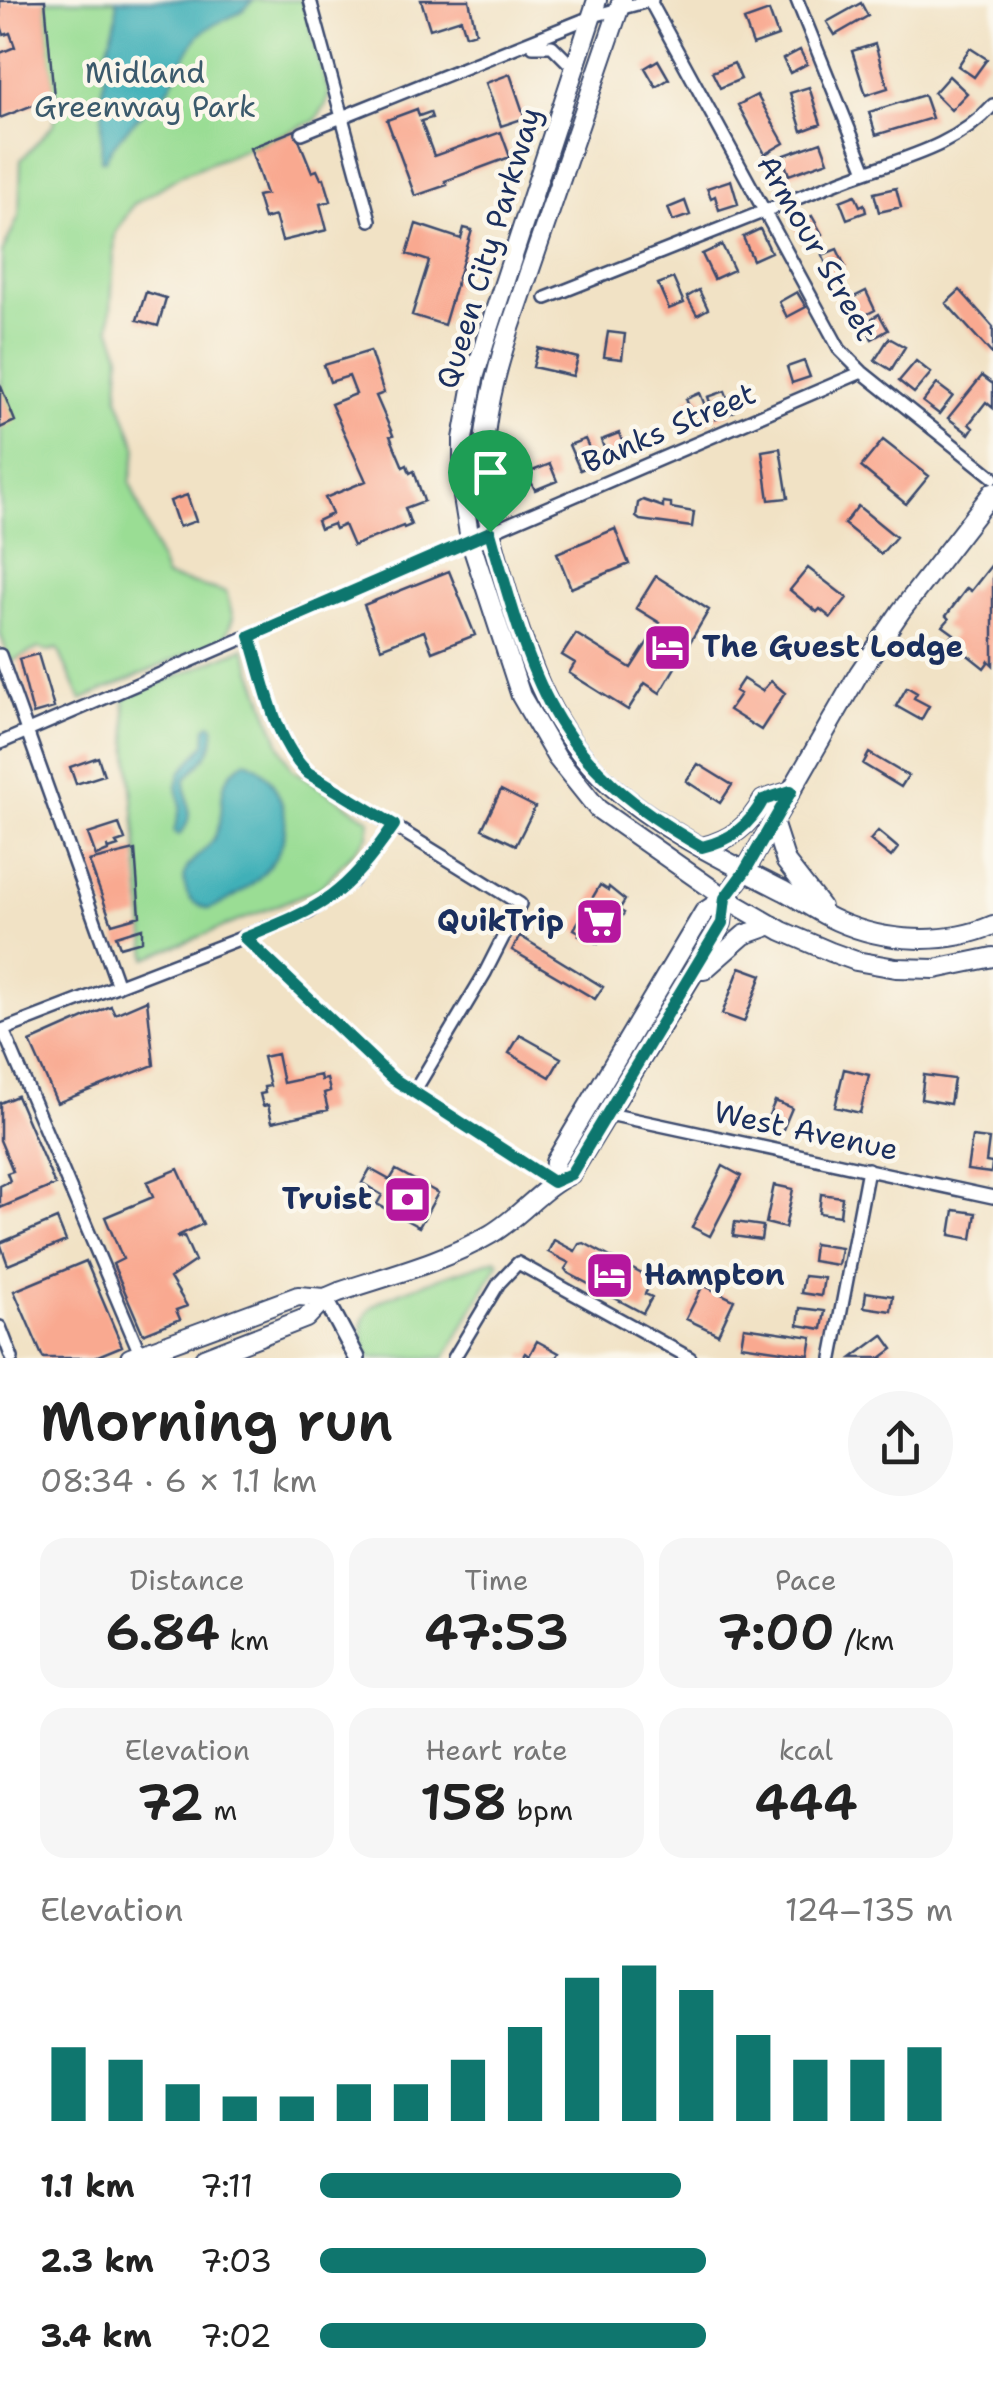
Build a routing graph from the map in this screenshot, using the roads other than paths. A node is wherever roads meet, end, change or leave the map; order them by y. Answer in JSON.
{"nodes":[{"id":1,"x":310,"y":0,"type":"edge"},
{"id":2,"x":651,"y":0,"type":"edge"},
{"id":3,"x":797,"y":0,"type":"edge"},
{"id":4,"x":621,"y":4,"type":"edge"},
{"id":5,"x":596,"y":8,"type":"edge"},
{"id":6,"x":524,"y":46,"type":"junction"},
{"id":7,"x":574,"y":68,"type":"junction"},
{"id":8,"x":993,"y":105,"type":"edge"},
{"id":9,"x":342,"y":119,"type":"junction"},
{"id":10,"x":302,"y":134,"type":"dead end"},
{"id":11,"x":866,"y":171,"type":"junction"},
{"id":12,"x":766,"y":211,"type":"junction"},
{"id":13,"x":370,"y":220,"type":"dead end"},
{"id":14,"x":546,"y":298,"type":"dead end"},
{"id":15,"x":862,"y":372,"type":"junction"},
{"id":16,"x":993,"y":477,"type":"edge"},
{"id":17,"x":993,"y":492,"type":"edge"},
{"id":18,"x":490,"y":532,"type":"junction"},
{"id":19,"x":470,"y":540,"type":"junction"},
{"id":20,"x":250,"y":636,"type":"junction"},
{"id":21,"x":0,"y":655,"type":"edge"},
{"id":22,"x":27,"y":732,"type":"junction"},
{"id":23,"x":0,"y":743,"type":"edge"},
{"id":24,"x":791,"y":791,"type":"junction"},
{"id":25,"x":773,"y":822,"type":"junction"},
{"id":26,"x":394,"y":825,"type":"junction"},
{"id":27,"x":702,"y":847,"type":"junction"},
{"id":28,"x":745,"y":871,"type":"junction"},
{"id":29,"x":725,"y":898,"type":"junction"},
{"id":30,"x":827,"y":915,"type":"junction"},
{"id":31,"x":993,"y":925,"type":"edge"},
{"id":32,"x":772,"y":926,"type":"junction"},
{"id":33,"x":245,"y":938,"type":"junction"},
{"id":34,"x":993,"y":957,"type":"edge"},
{"id":35,"x":688,"y":983,"type":"junction"},
{"id":36,"x":118,"y":986,"type":"junction"},
{"id":37,"x":1,"y":1031,"type":"edge"},
{"id":38,"x":414,"y":1092,"type":"junction"},
{"id":39,"x":609,"y":1114,"type":"junction"},
{"id":40,"x":868,"y":1170,"type":"junction"},
{"id":41,"x":553,"y":1182,"type":"junction"},
{"id":42,"x":993,"y":1196,"type":"edge"},
{"id":43,"x":325,"y":1298,"type":"junction"},
{"id":44,"x":0,"y":1326,"type":"edge"},
{"id":45,"x":137,"y":1357,"type":"edge"},
{"id":46,"x":12,"y":1358,"type":"edge"},
{"id":47,"x":204,"y":1358,"type":"edge"},
{"id":48,"x":357,"y":1358,"type":"edge"},
{"id":49,"x":454,"y":1358,"type":"edge"},
{"id":50,"x":690,"y":1358,"type":"edge"},
{"id":51,"x":832,"y":1358,"type":"edge"}],
"edges":[{"from":1,"to":9,"type":"street"},
{"from":2,"to":4,"type":"street"},
{"from":2,"to":12,"type":"street","name":"Armour Street"},
{"from":3,"to":11,"type":"street"},
{"from":4,"to":5,"type":"street"},
{"from":4,"to":18,"type":"main road","name":"Queen City Parkway"},
{"from":5,"to":6,"type":"street"},
{"from":5,"to":7,"type":"main road","name":"Queen City Parkway"},
{"from":6,"to":7,"type":"street"},
{"from":6,"to":9,"type":"street"},
{"from":7,"to":19,"type":"main road","name":"Queen City Parkway"},
{"from":8,"to":11,"type":"street"},
{"from":9,"to":10,"type":"street"},
{"from":9,"to":13,"type":"street"},
{"from":11,"to":12,"type":"street"},
{"from":12,"to":14,"type":"street"},
{"from":12,"to":15,"type":"street","name":"Armour Street"},
{"from":15,"to":16,"type":"street","name":"Armour Street"},
{"from":15,"to":18,"type":"street","name":"Banks Street"},
{"from":17,"to":24,"type":"main road"},
{"from":18,"to":19,"type":"street","name":"Banks Street"},
{"from":18,"to":27,"type":"main road","name":"Queen City Parkway"},
{"from":19,"to":20,"type":"street","name":"Banks Street"},
{"from":19,"to":29,"type":"main road","name":"Queen City Parkway"},
{"from":20,"to":22,"type":"street","name":"Banks Street"},
{"from":20,"to":26,"type":"street"},
{"from":21,"to":22,"type":"street"},
{"from":22,"to":23,"type":"street","name":"Banks Street"},
{"from":22,"to":36,"type":"street"},
{"from":24,"to":25,"type":"main road"},
{"from":24,"to":27,"type":"main road"},
{"from":25,"to":28,"type":"main road"},
{"from":25,"to":30,"type":"main road"},
{"from":26,"to":33,"type":"street"},
{"from":26,"to":38,"type":"street"},
{"from":27,"to":28,"type":"main road","name":"Queen City Parkway"},
{"from":28,"to":29,"type":"main road"},
{"from":28,"to":30,"type":"main road","name":"Queen City Parkway"},
{"from":29,"to":32,"type":"main road","name":"Queen City Parkway"},
{"from":29,"to":35,"type":"main road"},
{"from":29,"to":41,"type":"main road"},
{"from":30,"to":31,"type":"main road","name":"Queen City Parkway"},
{"from":32,"to":34,"type":"main road","name":"Queen City Parkway"},
{"from":32,"to":35,"type":"main road"},
{"from":33,"to":36,"type":"street"},
{"from":33,"to":38,"type":"street"},
{"from":35,"to":39,"type":"main road"},
{"from":36,"to":37,"type":"street"},
{"from":37,"to":45,"type":"street"},
{"from":38,"to":41,"type":"street"},
{"from":39,"to":40,"type":"street","name":"West Avenue"},
{"from":39,"to":41,"type":"main road"},
{"from":40,"to":42,"type":"street","name":"West Avenue"},
{"from":40,"to":51,"type":"street"},
{"from":41,"to":43,"type":"main road"},
{"from":43,"to":45,"type":"main road"},
{"from":43,"to":47,"type":"main road"},
{"from":43,"to":48,"type":"street"},
{"from":44,"to":46,"type":"street"},
{"from":49,"to":50,"type":"street"}]}
